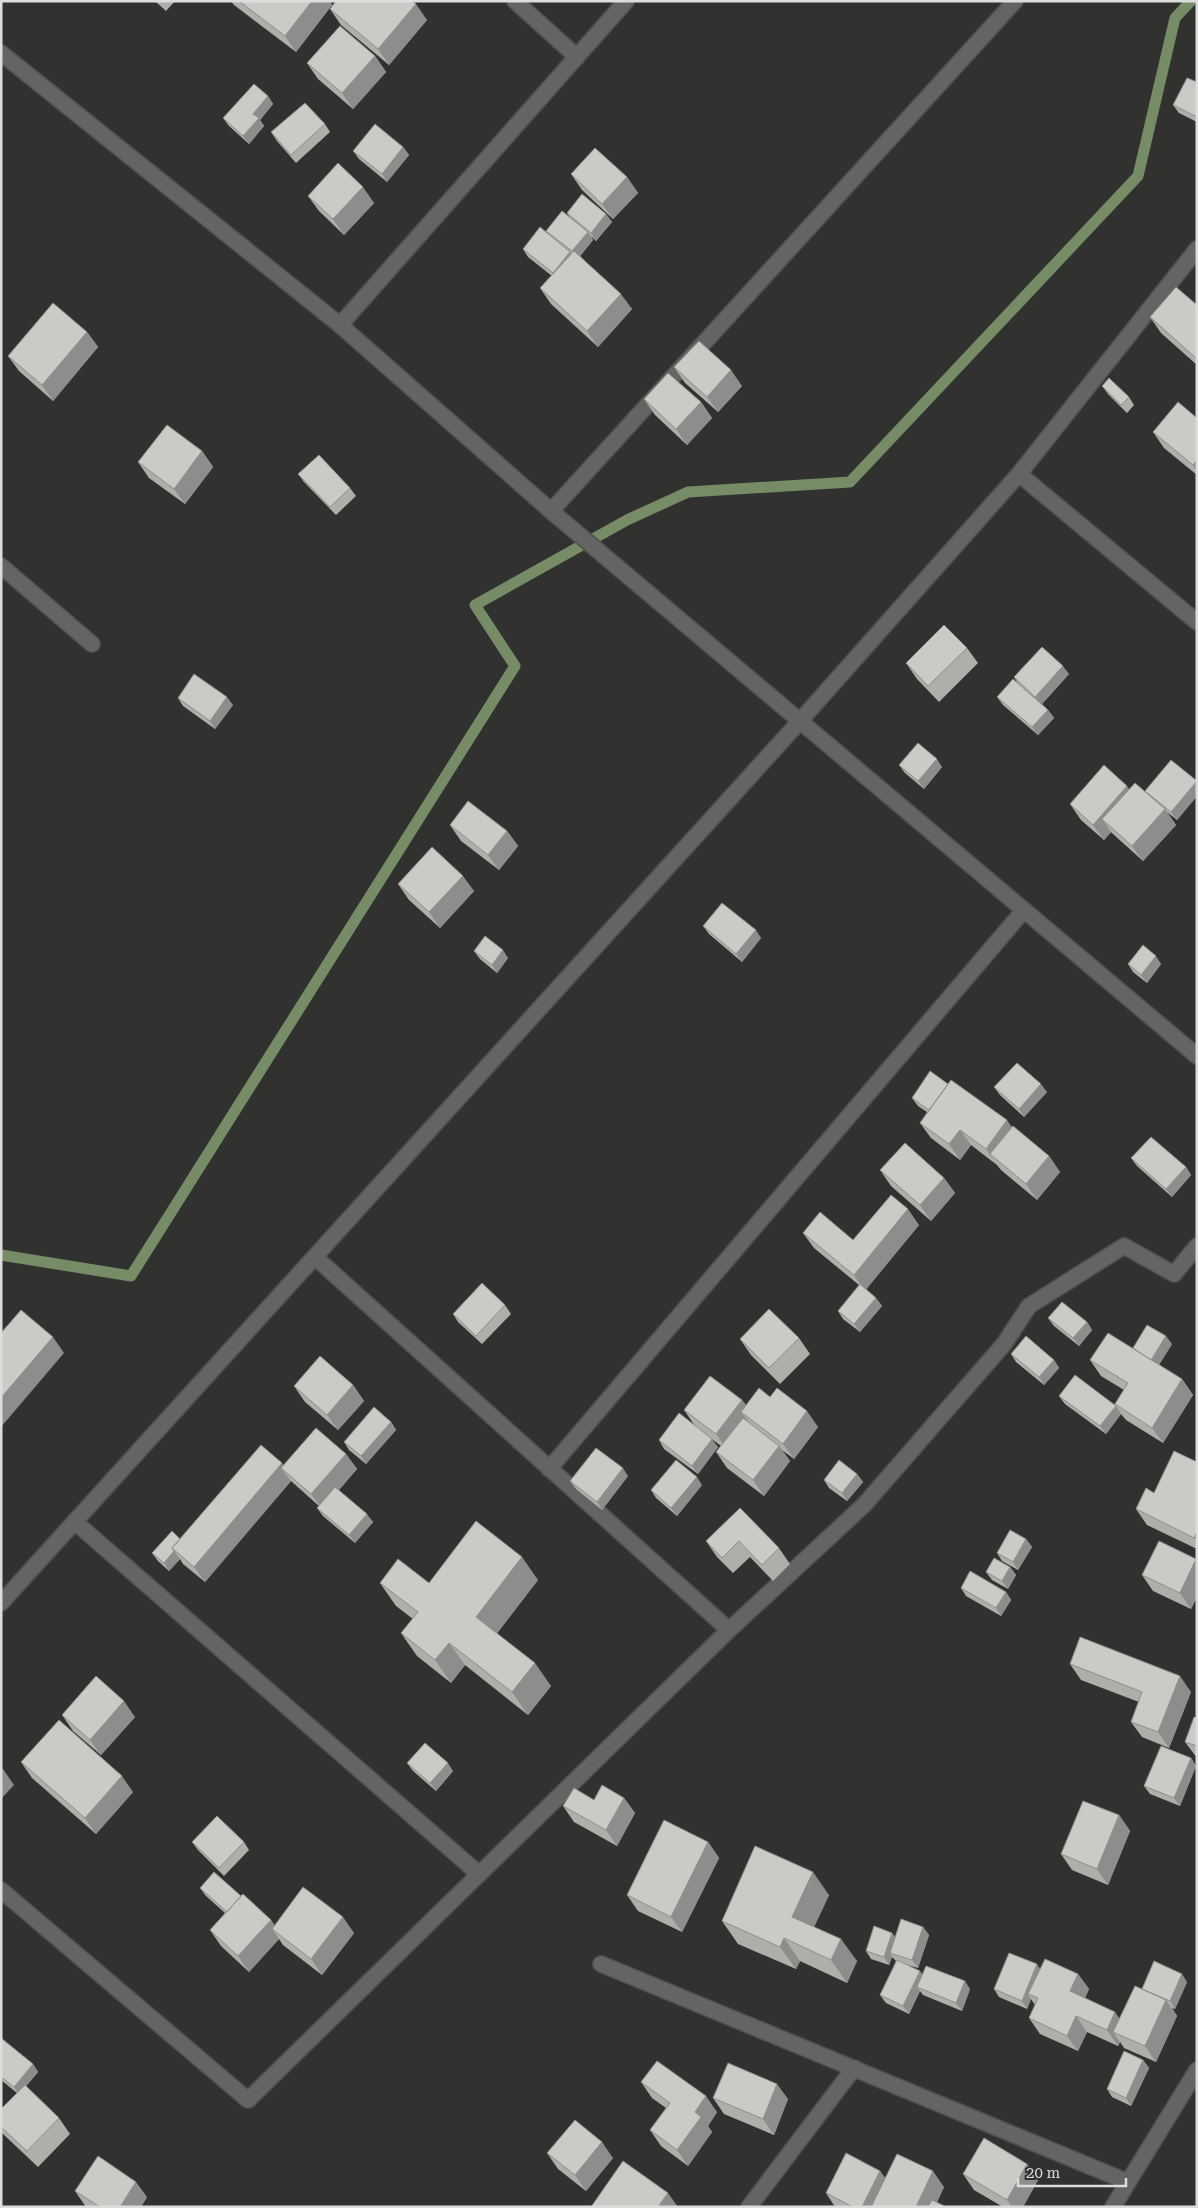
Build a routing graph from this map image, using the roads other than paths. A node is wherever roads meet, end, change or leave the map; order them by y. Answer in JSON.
{"nodes":[{"id":1,"x":515,"y":1,"type":"edge"},
{"id":2,"x":626,"y":1,"type":"edge"},
{"id":3,"x":1014,"y":1,"type":"edge"},
{"id":4,"x":1,"y":53,"type":"edge"},
{"id":5,"x":577,"y":57,"type":"junction"},
{"id":6,"x":1197,"y":248,"type":"edge"},
{"id":7,"x":340,"y":325,"type":"junction"},
{"id":8,"x":1019,"y":474,"type":"junction"},
{"id":9,"x":551,"y":511,"type":"junction"},
{"id":10,"x":1,"y":566,"type":"edge"},
{"id":11,"x":1197,"y":622,"type":"edge"},
{"id":12,"x":92,"y":644,"type":"dead end"},
{"id":13,"x":800,"y":721,"type":"junction"},
{"id":14,"x":1024,"y":910,"type":"junction"},
{"id":15,"x":1197,"y":1056,"type":"edge"},
{"id":16,"x":1197,"y":1246,"type":"edge"},
{"id":17,"x":314,"y":1257,"type":"junction"},
{"id":18,"x":549,"y":1469,"type":"junction"},
{"id":19,"x":75,"y":1522,"type":"junction"},
{"id":20,"x":1,"y":1603,"type":"edge"},
{"id":21,"x":729,"y":1630,"type":"junction"},
{"id":22,"x":479,"y":1874,"type":"junction"},
{"id":23,"x":1,"y":1890,"type":"edge"},
{"id":24,"x":602,"y":1964,"type":"dead end"},
{"id":25,"x":854,"y":2068,"type":"junction"},
{"id":26,"x":1197,"y":2070,"type":"edge"},
{"id":27,"x":1128,"y":2182,"type":"junction"},
{"id":28,"x":749,"y":2207,"type":"edge"},
{"id":29,"x":1114,"y":2207,"type":"edge"}],
"edges":[{"from":1,"to":5,"type":"street"},
{"from":2,"to":5,"type":"street"},
{"from":3,"to":9,"type":"street"},
{"from":4,"to":7,"type":"street"},
{"from":5,"to":7,"type":"street"},
{"from":6,"to":8,"type":"street"},
{"from":7,"to":9,"type":"street"},
{"from":8,"to":11,"type":"street"},
{"from":8,"to":13,"type":"street"},
{"from":9,"to":13,"type":"street"},
{"from":10,"to":12,"type":"street"},
{"from":13,"to":14,"type":"street"},
{"from":13,"to":17,"type":"street"},
{"from":14,"to":15,"type":"street"},
{"from":14,"to":18,"type":"street"},
{"from":16,"to":21,"type":"street"},
{"from":17,"to":18,"type":"street"},
{"from":17,"to":19,"type":"street"},
{"from":18,"to":21,"type":"street"},
{"from":19,"to":20,"type":"street"},
{"from":19,"to":22,"type":"street"},
{"from":21,"to":22,"type":"street"},
{"from":22,"to":23,"type":"street"},
{"from":24,"to":25,"type":"street"},
{"from":25,"to":27,"type":"street"},
{"from":25,"to":28,"type":"street"},
{"from":26,"to":27,"type":"street"},
{"from":27,"to":29,"type":"street"}]}
